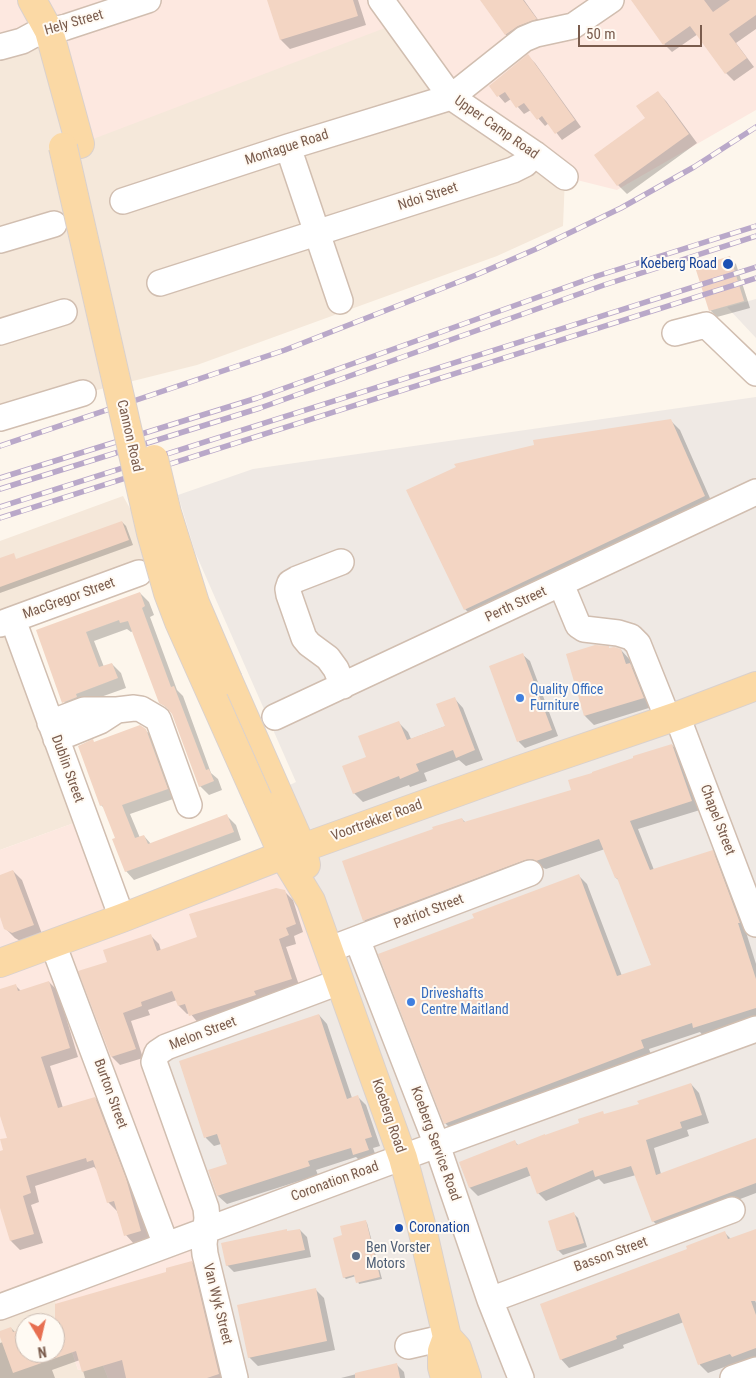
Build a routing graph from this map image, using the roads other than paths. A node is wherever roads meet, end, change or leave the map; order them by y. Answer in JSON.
{"nodes":[{"id":1,"x":32,"y":0,"type":"edge"},
{"id":2,"x":148,"y":0,"type":"edge"},
{"id":3,"x":381,"y":0,"type":"edge"},
{"id":4,"x":611,"y":0,"type":"edge"},
{"id":5,"x":41,"y":33,"type":"junction"},
{"id":6,"x":0,"y":47,"type":"edge"},
{"id":7,"x":451,"y":97,"type":"junction"},
{"id":8,"x":288,"y":147,"type":"junction"},
{"id":9,"x":535,"y":154,"type":"junction"},
{"id":10,"x":565,"y":177,"type":"dead end"},
{"id":11,"x":122,"y":201,"type":"dead end"},
{"id":12,"x":54,"y":224,"type":"dead end"},
{"id":13,"x":317,"y":232,"type":"junction"},
{"id":14,"x":0,"y":240,"type":"edge"},
{"id":15,"x":160,"y":283,"type":"dead end"},
{"id":16,"x":340,"y":301,"type":"dead end"},
{"id":17,"x":64,"y":312,"type":"dead end"},
{"id":18,"x":0,"y":332,"type":"edge"},
{"id":19,"x":675,"y":333,"type":"dead end"},
{"id":20,"x":756,"y":373,"type":"edge"},
{"id":21,"x":83,"y":393,"type":"dead end"},
{"id":22,"x":0,"y":418,"type":"edge"},
{"id":23,"x":756,"y":492,"type":"edge"},
{"id":24,"x":341,"y":562,"type":"dead end"},
{"id":25,"x":138,"y":573,"type":"dead end"},
{"id":26,"x":561,"y":584,"type":"junction"},
{"id":27,"x":7,"y":622,"type":"edge"},
{"id":28,"x":343,"y":686,"type":"junction"},
{"id":29,"x":756,"y":686,"type":"edge"},
{"id":30,"x":275,"y":717,"type":"dead end"},
{"id":31,"x":673,"y":717,"type":"junction"},
{"id":32,"x":53,"y":731,"type":"junction"},
{"id":33,"x":189,"y":805,"type":"dead end"},
{"id":34,"x":292,"y":851,"type":"junction"},
{"id":35,"x":530,"y":873,"type":"dead end"},
{"id":36,"x":122,"y":918,"type":"junction"},
{"id":37,"x":756,"y":924,"type":"edge"},
{"id":38,"x":356,"y":939,"type":"junction"},
{"id":39,"x":53,"y":944,"type":"junction"},
{"id":40,"x":328,"y":950,"type":"junction"},
{"id":41,"x":2,"y":957,"type":"edge"},
{"id":42,"x":340,"y":982,"type":"junction"},
{"id":43,"x":756,"y":1029,"type":"edge"},
{"id":44,"x":438,"y":1146,"type":"junction"},
{"id":45,"x":403,"y":1158,"type":"junction"},
{"id":46,"x":732,"y":1210,"type":"dead end"},
{"id":47,"x":205,"y":1230,"type":"junction"},
{"id":48,"x":166,"y":1245,"type":"junction"},
{"id":49,"x":490,"y":1300,"type":"junction"},
{"id":50,"x":0,"y":1307,"type":"edge"},
{"id":51,"x":447,"y":1337,"type":"junction"},
{"id":52,"x":408,"y":1346,"type":"dead end"},
{"id":53,"x":756,"y":1370,"type":"edge"},
{"id":54,"x":235,"y":1378,"type":"edge"},
{"id":55,"x":445,"y":1378,"type":"edge"},
{"id":56,"x":467,"y":1378,"type":"edge"},
{"id":57,"x":521,"y":1378,"type":"edge"},
{"id":58,"x":733,"y":1378,"type":"edge"}],
"edges":[{"from":1,"to":5,"type":"main road","name":"Cannon Road"},
{"from":2,"to":5,"type":"street","name":"Hely Street"},
{"from":3,"to":7,"type":"street","name":"Upper Camp Road"},
{"from":4,"to":7,"type":"street"},
{"from":5,"to":6,"type":"street","name":"Hely Street"},
{"from":5,"to":34,"type":"main road","name":"Cannon Road","bridge":true},
{"from":7,"to":8,"type":"street","name":"Montague Road"},
{"from":7,"to":9,"type":"street","name":"Upper Camp Road"},
{"from":8,"to":11,"type":"street","name":"Montague Road"},
{"from":8,"to":13,"type":"street"},
{"from":9,"to":10,"type":"street","name":"Upper Camp Road"},
{"from":9,"to":13,"type":"street","name":"Ndoi Street"},
{"from":12,"to":14,"type":"street"},
{"from":13,"to":15,"type":"street","name":"Ndoi Street"},
{"from":13,"to":16,"type":"street"},
{"from":17,"to":18,"type":"street"},
{"from":19,"to":20,"type":"street"},
{"from":21,"to":22,"type":"street"},
{"from":23,"to":26,"type":"street","name":"Perth Street"},
{"from":24,"to":28,"type":"street"},
{"from":25,"to":27,"type":"street","name":"MacGregor Street"},
{"from":26,"to":28,"type":"street","name":"Perth Street"},
{"from":26,"to":31,"type":"street","name":"Chapel Street"},
{"from":27,"to":32,"type":"street","name":"Dublin Street"},
{"from":28,"to":30,"type":"street","name":"Perth Street"},
{"from":29,"to":31,"type":"main road","name":"Voortrekker Road"},
{"from":31,"to":34,"type":"main road","name":"Voortrekker Road"},
{"from":31,"to":37,"type":"street","name":"Chapel Street"},
{"from":32,"to":33,"type":"street"},
{"from":32,"to":36,"type":"street","name":"Dublin Street"},
{"from":34,"to":36,"type":"main road","name":"Voortrekker Road"},
{"from":34,"to":40,"type":"main road","name":"Koeberg Road"},
{"from":35,"to":38,"type":"street","name":"Patriot Street"},
{"from":36,"to":39,"type":"main road","name":"Voortrekker Road"},
{"from":38,"to":40,"type":"street","name":"Patriot Street"},
{"from":38,"to":44,"type":"street","name":"Koeberg Service Road"},
{"from":39,"to":41,"type":"main road","name":"Voortrekker Road"},
{"from":39,"to":48,"type":"street","name":"Burton Street"},
{"from":40,"to":42,"type":"main road","name":"Koeberg Road"},
{"from":42,"to":45,"type":"main road","name":"Koeberg Road"},
{"from":42,"to":47,"type":"street","name":"Melon Street"},
{"from":43,"to":44,"type":"street","name":"Coronation Road"},
{"from":44,"to":45,"type":"street","name":"Coronation Road"},
{"from":44,"to":49,"type":"street","name":"Koeberg Service Road"},
{"from":45,"to":47,"type":"street","name":"Coronation Road"},
{"from":45,"to":51,"type":"main road","name":"Koeberg Road"},
{"from":46,"to":49,"type":"street","name":"Basson Street"},
{"from":47,"to":48,"type":"street","name":"Coronation Road"},
{"from":47,"to":54,"type":"street","name":"Van Wyk Street"},
{"from":48,"to":50,"type":"street","name":"Coronation Road"},
{"from":49,"to":57,"type":"street","name":"Koeberg Service Road"},
{"from":51,"to":52,"type":"street"},
{"from":51,"to":55,"type":"main road","name":"Koeberg Road"},
{"from":51,"to":56,"type":"main road","name":"Koeberg Road"},
{"from":53,"to":58,"type":"street"}]}
